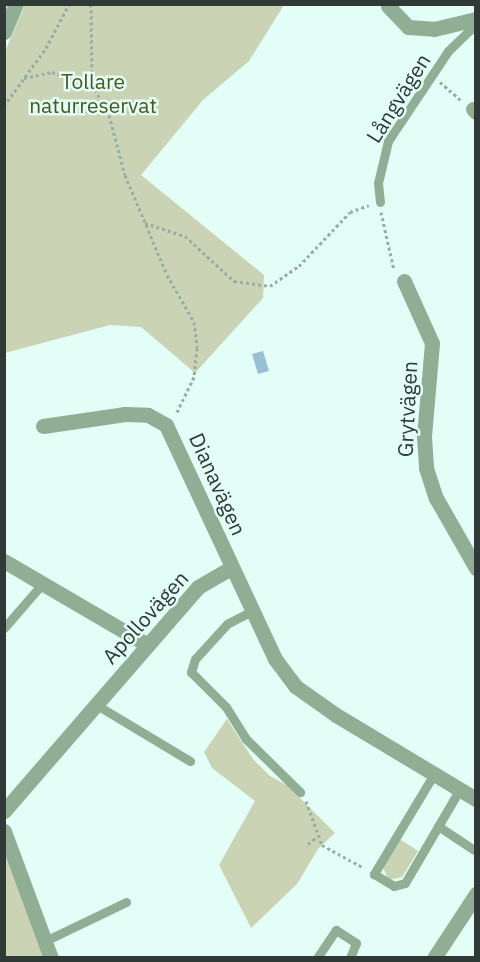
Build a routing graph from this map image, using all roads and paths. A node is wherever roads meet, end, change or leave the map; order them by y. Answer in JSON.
{"nodes":[{"id":1,"x":16,"y":4,"type":"edge"},
{"id":2,"x":69,"y":4,"type":"edge"},
{"id":3,"x":91,"y":4,"type":"edge"},
{"id":4,"x":388,"y":6,"type":"dead end"},
{"id":5,"x":476,"y":19,"type":"edge"},
{"id":6,"x":476,"y":24,"type":"edge"},
{"id":7,"x":4,"y":32,"type":"edge"},
{"id":8,"x":431,"y":75,"type":"junction"},
{"id":9,"x":24,"y":78,"type":"junction"},
{"id":10,"x":92,"y":84,"type":"junction"},
{"id":11,"x":4,"y":106,"type":"edge"},
{"id":12,"x":474,"y":110,"type":"edge"},
{"id":13,"x":380,"y":202,"type":"junction"},
{"id":14,"x":145,"y":223,"type":"junction"},
{"id":15,"x":404,"y":281,"type":"joint"},
{"id":16,"x":43,"y":426,"type":"dead end"},
{"id":17,"x":169,"y":428,"type":"junction"},
{"id":18,"x":4,"y":561,"type":"edge"},
{"id":19,"x":232,"y":567,"type":"junction"},
{"id":20,"x":476,"y":568,"type":"edge"},
{"id":21,"x":43,"y":584,"type":"junction"},
{"id":22,"x":252,"y":610,"type":"junction"},
{"id":23,"x":4,"y":628,"type":"edge"},
{"id":24,"x":146,"y":644,"type":"junction"},
{"id":25,"x":95,"y":704,"type":"junction"},
{"id":26,"x":190,"y":761,"type":"dead end"},
{"id":27,"x":434,"y":774,"type":"junction"},
{"id":28,"x":460,"y":789,"type":"junction"},
{"id":29,"x":300,"y":792,"type":"joint"},
{"id":30,"x":476,"y":799,"type":"edge"},
{"id":31,"x":4,"y":811,"type":"edge"},
{"id":32,"x":438,"y":826,"type":"junction"},
{"id":33,"x":4,"y":831,"type":"edge"},
{"id":34,"x":318,"y":836,"type":"junction"},
{"id":35,"x":308,"y":844,"type":"dead end"},
{"id":36,"x":474,"y":850,"type":"edge"},
{"id":37,"x":374,"y":874,"type":"junction"},
{"id":38,"x":476,"y":894,"type":"edge"},
{"id":39,"x":126,"y":902,"type":"dead end"},
{"id":40,"x":45,"y":941,"type":"junction"},
{"id":41,"x":51,"y":957,"type":"edge"},
{"id":42,"x":317,"y":957,"type":"edge"},
{"id":43,"x":350,"y":957,"type":"edge"},
{"id":44,"x":434,"y":957,"type":"edge"}],
"edges":[{"from":1,"to":7,"type":"street"},
{"from":2,"to":9,"type":"path"},
{"from":3,"to":10,"type":"path"},
{"from":4,"to":5,"type":"street"},
{"from":6,"to":8,"type":"lane","name":"Långvägen"},
{"from":8,"to":12,"type":"path"},
{"from":8,"to":13,"type":"lane","name":"Långvägen"},
{"from":9,"to":10,"type":"path"},
{"from":9,"to":11,"type":"path"},
{"from":10,"to":14,"type":"path"},
{"from":13,"to":14,"type":"path"},
{"from":13,"to":15,"type":"path"},
{"from":14,"to":17,"type":"path"},
{"from":15,"to":20,"type":"street","name":"Grytvägen"},
{"from":16,"to":17,"type":"street","name":"Dianavägen"},
{"from":17,"to":19,"type":"street","name":"Dianavägen"},
{"from":18,"to":21,"type":"street"},
{"from":19,"to":22,"type":"street","name":"Dianavägen"},
{"from":19,"to":24,"type":"street","name":"Apollovägen"},
{"from":21,"to":23,"type":"lane"},
{"from":21,"to":24,"type":"street"},
{"from":22,"to":27,"type":"street","name":"Dianavägen"},
{"from":22,"to":29,"type":"lane"},
{"from":24,"to":25,"type":"street","name":"Apollovägen"},
{"from":25,"to":26,"type":"lane"},
{"from":25,"to":31,"type":"street","name":"Apollovägen"},
{"from":27,"to":28,"type":"street","name":"Dianavägen"},
{"from":27,"to":37,"type":"lane"},
{"from":28,"to":30,"type":"street","name":"Dianavägen"},
{"from":28,"to":32,"type":"lane"},
{"from":29,"to":34,"type":"path"},
{"from":32,"to":36,"type":"lane"},
{"from":32,"to":37,"type":"lane"},
{"from":33,"to":40,"type":"street"},
{"from":34,"to":35,"type":"path"},
{"from":34,"to":37,"type":"path"},
{"from":38,"to":44,"type":"street"},
{"from":39,"to":40,"type":"lane"},
{"from":40,"to":41,"type":"street"},
{"from":42,"to":43,"type":"lane"}]}
